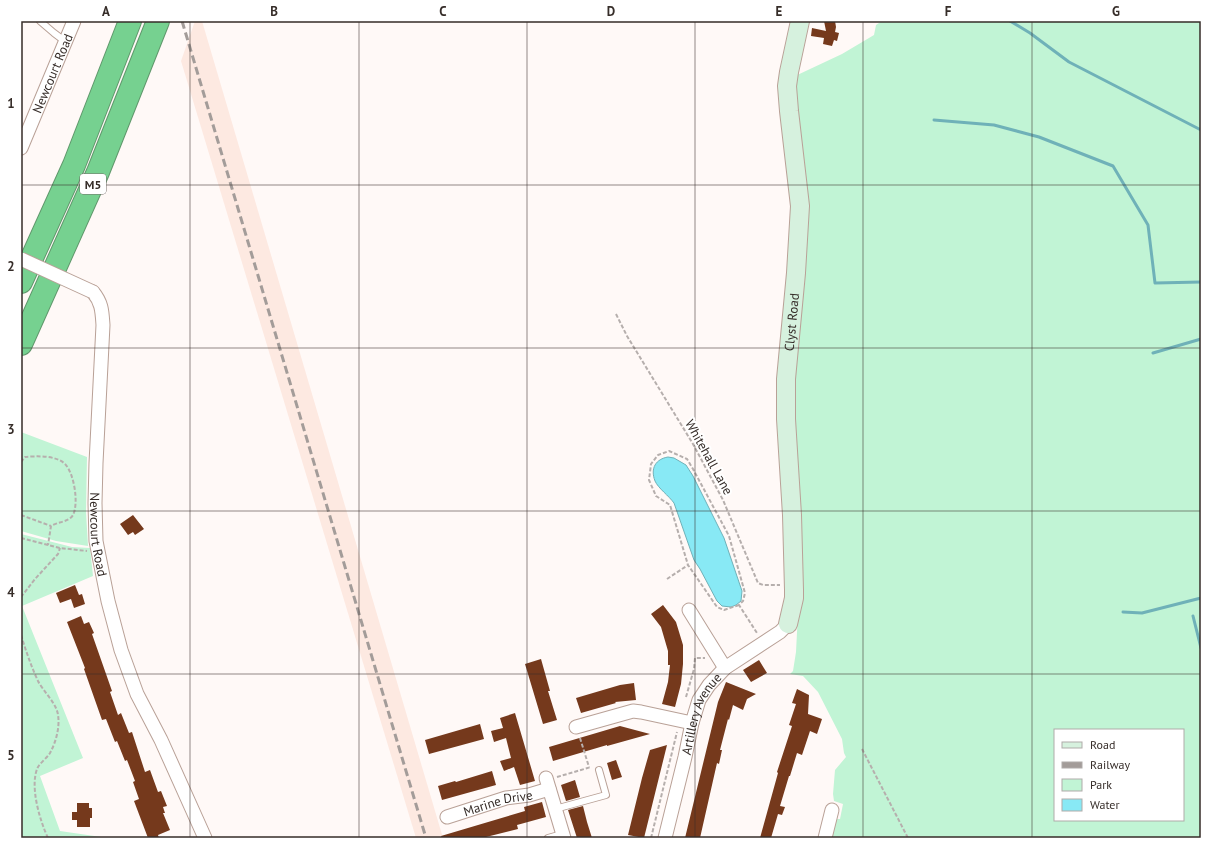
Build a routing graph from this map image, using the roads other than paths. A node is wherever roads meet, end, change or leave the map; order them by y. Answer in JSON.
{"nodes":[{"id":1,"x":40,"y":21,"type":"edge"},
{"id":2,"x":74,"y":21,"type":"edge"},
{"id":3,"x":130,"y":21,"type":"edge"},
{"id":4,"x":158,"y":21,"type":"edge"},
{"id":5,"x":800,"y":21,"type":"edge"},
{"id":6,"x":66,"y":42,"type":"junction"},
{"id":7,"x":21,"y":148,"type":"edge"},
{"id":8,"x":21,"y":259,"type":"edge"},
{"id":9,"x":21,"y":282,"type":"edge"},
{"id":10,"x":21,"y":344,"type":"edge"},
{"id":11,"x":689,"y":610,"type":"dead end"},
{"id":12,"x":788,"y":624,"type":"joint"},
{"id":13,"x":724,"y":668,"type":"junction"},
{"id":14,"x":692,"y":723,"type":"junction"},
{"id":15,"x":576,"y":727,"type":"road end"},
{"id":16,"x":599,"y":770,"type":"road end"},
{"id":17,"x":555,"y":810,"type":"junction"},
{"id":18,"x":832,"y":810,"type":"dead end"},
{"id":19,"x":448,"y":816,"type":"dead end"},
{"id":20,"x":563,"y":836,"type":"edge"},
{"id":21,"x":205,"y":838,"type":"edge"},
{"id":22,"x":548,"y":838,"type":"edge"},
{"id":23,"x":665,"y":838,"type":"edge"},
{"id":24,"x":824,"y":838,"type":"edge"}],
"edges":[{"from":1,"to":6,"type":"lane"},
{"from":2,"to":6,"type":"street","name":"Newcourt Road"},
{"from":3,"to":9,"type":"highway","number":"M5"},
{"from":4,"to":10,"type":"highway","number":"M5"},
{"from":5,"to":12,"type":"street","name":"Clyst Road"},
{"from":6,"to":7,"type":"street","name":"Newcourt Road"},
{"from":8,"to":21,"type":"street","name":"Newcourt Road","bridge":true},
{"from":11,"to":13,"type":"street"},
{"from":12,"to":13,"type":"street","name":"Artillery Avenue"},
{"from":13,"to":14,"type":"street","name":"Artillery Avenue"},
{"from":14,"to":15,"type":"street"},
{"from":14,"to":23,"type":"street","name":"Artillery Avenue"},
{"from":16,"to":17,"type":"lane"},
{"from":17,"to":19,"type":"street","name":"Marine Drive"},
{"from":17,"to":20,"type":"street","name":"Marine Drive"},
{"from":18,"to":24,"type":"street"},
{"from":20,"to":22,"type":"lane"}]}
